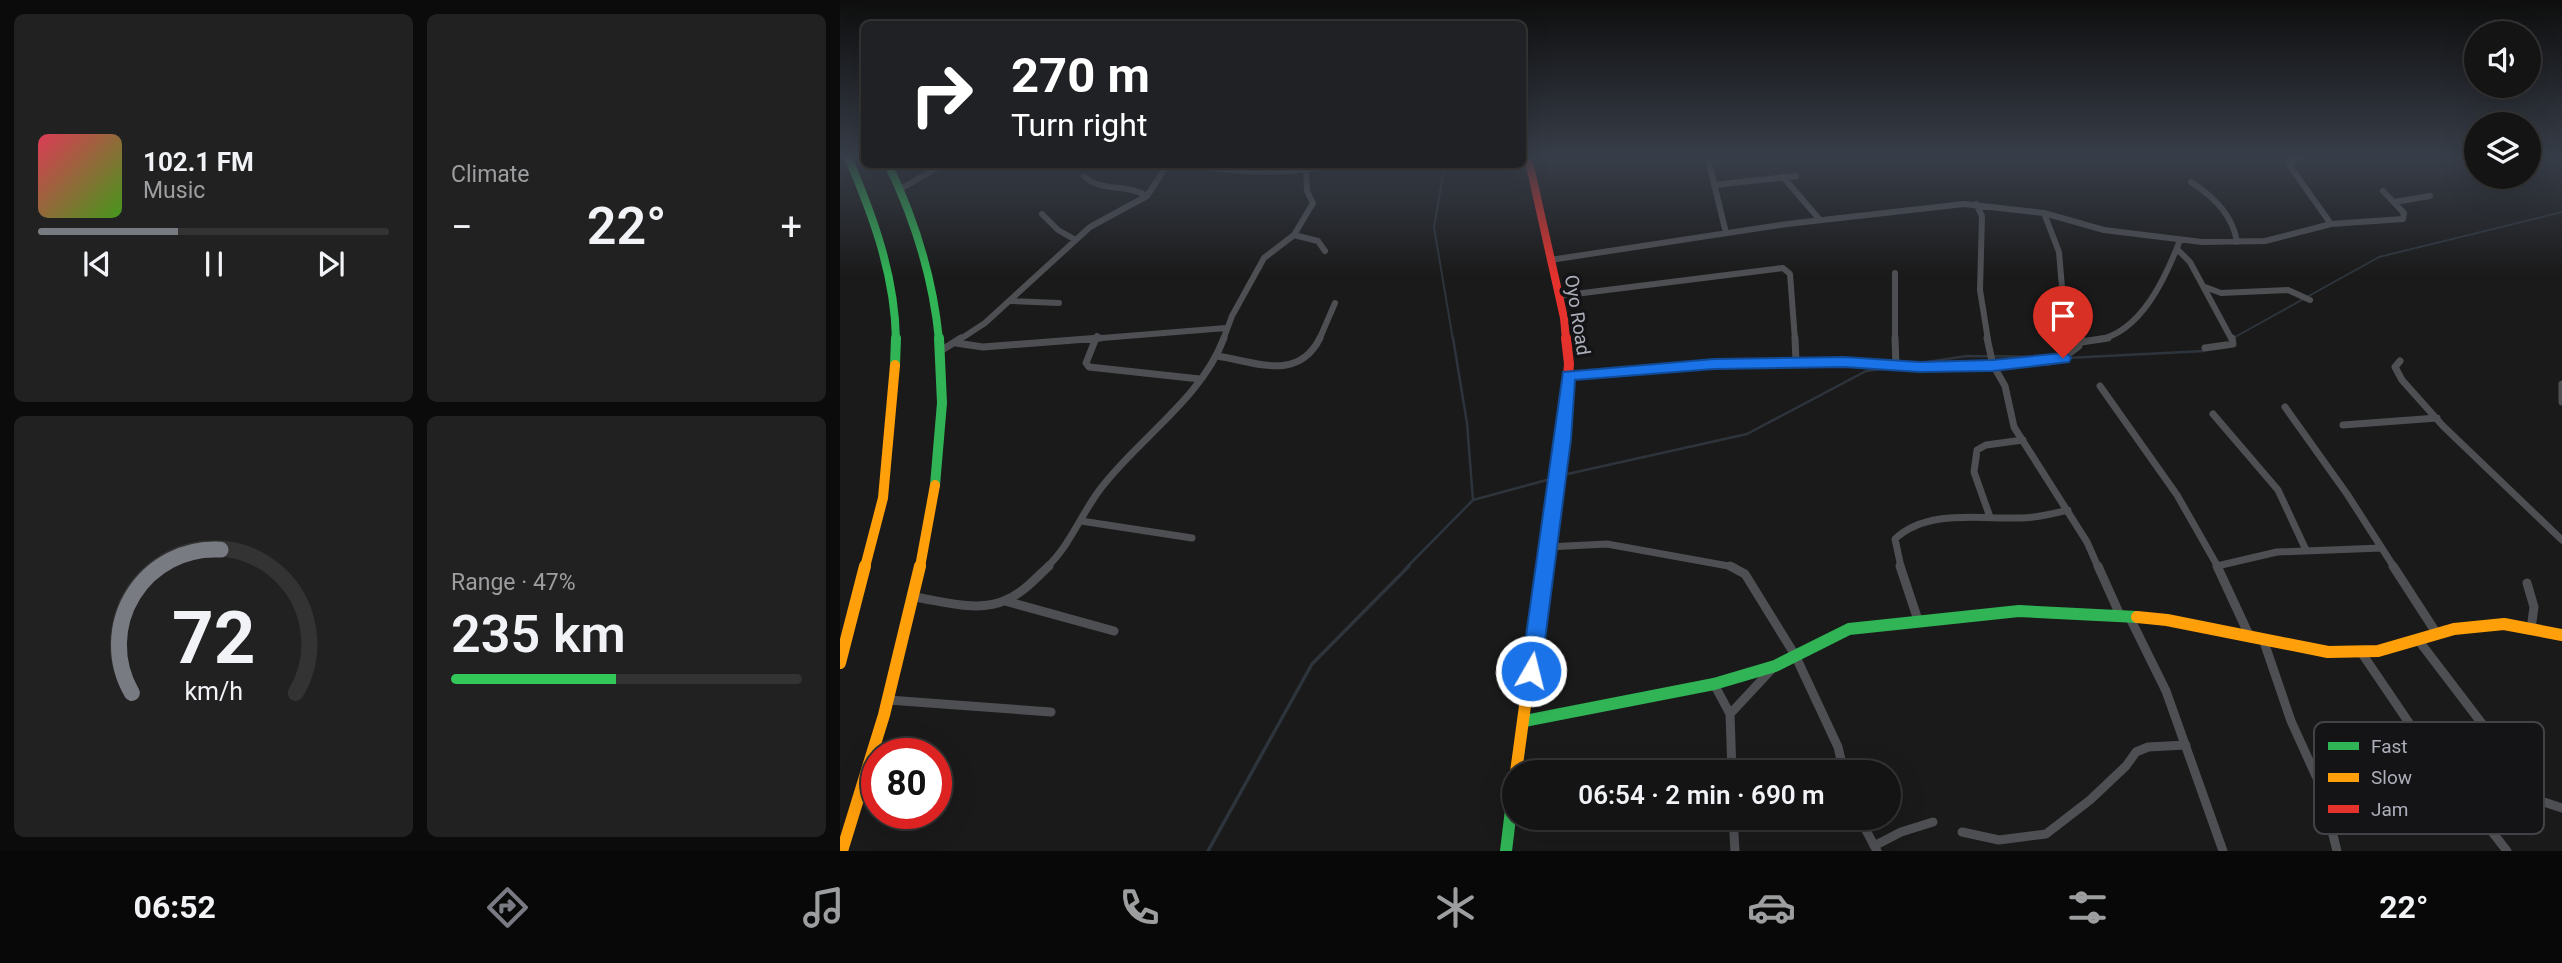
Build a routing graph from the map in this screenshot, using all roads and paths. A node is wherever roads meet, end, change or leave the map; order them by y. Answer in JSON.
{"nodes":[{"id":1,"x":865,"y":197,"type":"edge"},
{"id":2,"x":905,"y":197,"type":"edge"},
{"id":3,"x":1147,"y":197,"type":"edge"},
{"id":4,"x":1309,"y":197,"type":"edge"},
{"id":5,"x":1538,"y":197,"type":"edge"},
{"id":6,"x":1717,"y":197,"type":"edge"},
{"id":7,"x":1800,"y":197,"type":"edge"},
{"id":8,"x":2211,"y":197,"type":"edge"},
{"id":9,"x":2312,"y":197,"type":"edge"},
{"id":10,"x":2389,"y":197,"type":"edge"},
{"id":11,"x":2426,"y":197,"type":"edge"},
{"id":12,"x":2394,"y":202,"type":"junction"},
{"id":13,"x":1976,"y":204,"type":"junction"},
{"id":14,"x":2044,"y":213,"type":"junction"},
{"id":15,"x":1042,"y":214,"type":"dead end"},
{"id":16,"x":1820,"y":220,"type":"junction"},
{"id":17,"x":2331,"y":224,"type":"junction"},
{"id":18,"x":1726,"y":233,"type":"junction"},
{"id":19,"x":1294,"y":235,"type":"junction"},
{"id":20,"x":1074,"y":239,"type":"junction"},
{"id":21,"x":2180,"y":240,"type":"junction"},
{"id":22,"x":2237,"y":242,"type":"junction"},
{"id":23,"x":2176,"y":249,"type":"junction"},
{"id":24,"x":1325,"y":251,"type":"dead end"},
{"id":25,"x":1550,"y":260,"type":"junction"},
{"id":26,"x":1895,"y":273,"type":"dead end"},
{"id":27,"x":2204,"y":287,"type":"junction"},
{"id":28,"x":1559,"y":296,"type":"junction"},
{"id":29,"x":2310,"y":300,"type":"dead end"},
{"id":30,"x":1010,"y":301,"type":"junction"},
{"id":31,"x":1059,"y":303,"type":"dead end"},
{"id":32,"x":1335,"y":303,"type":"dead end"},
{"id":33,"x":1226,"y":328,"type":"junction"},
{"id":34,"x":1097,"y":336,"type":"junction"},
{"id":35,"x":2081,"y":342,"type":"junction"},
{"id":36,"x":956,"y":343,"type":"junction"},
{"id":37,"x":2205,"y":348,"type":"dead end"},
{"id":38,"x":942,"y":350,"type":"junction"},
{"id":39,"x":1217,"y":356,"type":"junction"},
{"id":40,"x":1992,"y":359,"type":"junction"},
{"id":41,"x":2400,"y":361,"type":"dead end"},
{"id":42,"x":1796,"y":362,"type":"junction"},
{"id":43,"x":1896,"y":367,"type":"junction"},
{"id":44,"x":1568,"y":376,"type":"junction"},
{"id":45,"x":1200,"y":379,"type":"junction"},
{"id":46,"x":2562,"y":384,"type":"edge"},
{"id":47,"x":2100,"y":386,"type":"dead end"},
{"id":48,"x":2562,"y":402,"type":"edge"},
{"id":49,"x":2286,"y":407,"type":"dead end"},
{"id":50,"x":2213,"y":414,"type":"dead end"},
{"id":51,"x":2437,"y":418,"type":"junction"},
{"id":52,"x":2343,"y":425,"type":"dead end"},
{"id":53,"x":2023,"y":440,"type":"junction"},
{"id":54,"x":2068,"y":510,"type":"junction"},
{"id":55,"x":1990,"y":517,"type":"junction"},
{"id":56,"x":1082,"y":521,"type":"junction"},
{"id":57,"x":1192,"y":538,"type":"dead end"},
{"id":58,"x":2562,"y":540,"type":"edge"},
{"id":59,"x":1547,"y":547,"type":"junction"},
{"id":60,"x":2381,"y":548,"type":"junction"},
{"id":61,"x":2306,"y":550,"type":"junction"},
{"id":62,"x":2217,"y":566,"type":"junction"},
{"id":63,"x":2527,"y":583,"type":"dead end"},
{"id":64,"x":914,"y":597,"type":"junction"},
{"id":65,"x":1005,"y":601,"type":"junction"},
{"id":66,"x":2125,"y":615,"type":"junction"},
{"id":67,"x":1918,"y":620,"type":"junction"},
{"id":68,"x":2531,"y":629,"type":"junction"},
{"id":69,"x":1114,"y":631,"type":"dead end"},
{"id":70,"x":2249,"y":635,"type":"junction"},
{"id":71,"x":2437,"y":635,"type":"junction"},
{"id":72,"x":2562,"y":635,"type":"edge"},
{"id":73,"x":2263,"y":638,"type":"junction"},
{"id":74,"x":2419,"y":641,"type":"junction"},
{"id":75,"x":2361,"y":652,"type":"junction"},
{"id":76,"x":1795,"y":656,"type":"junction"},
{"id":77,"x":840,"y":663,"type":"edge"},
{"id":78,"x":1775,"y":666,"type":"junction"},
{"id":79,"x":1714,"y":684,"type":"junction"},
{"id":80,"x":888,"y":699,"type":"junction"},
{"id":81,"x":1051,"y":712,"type":"dead end"},
{"id":82,"x":1730,"y":714,"type":"junction"},
{"id":83,"x":1524,"y":721,"type":"junction"},
{"id":84,"x":2408,"y":722,"type":"edge"},
{"id":85,"x":2481,"y":722,"type":"edge"},
{"id":86,"x":2186,"y":745,"type":"junction"},
{"id":87,"x":1518,"y":760,"type":"edge"},
{"id":88,"x":1732,"y":760,"type":"edge"},
{"id":89,"x":1841,"y":760,"type":"edge"},
{"id":90,"x":2314,"y":772,"type":"edge"},
{"id":91,"x":2544,"y":802,"type":"edge"},
{"id":92,"x":2562,"y":808,"type":"edge"},
{"id":93,"x":1933,"y":822,"type":"dead end"},
{"id":94,"x":1509,"y":830,"type":"edge"},
{"id":95,"x":1734,"y":830,"type":"edge"},
{"id":96,"x":1865,"y":830,"type":"edge"},
{"id":97,"x":1962,"y":832,"type":"dead end"},
{"id":98,"x":2333,"y":834,"type":"edge"},
{"id":99,"x":2496,"y":834,"type":"edge"},
{"id":100,"x":1876,"y":849,"type":"edge"},
{"id":101,"x":842,"y":851,"type":"edge"},
{"id":102,"x":1506,"y":851,"type":"edge"},
{"id":103,"x":1735,"y":851,"type":"edge"},
{"id":104,"x":2223,"y":851,"type":"edge"},
{"id":105,"x":2337,"y":851,"type":"edge"},
{"id":106,"x":2507,"y":851,"type":"edge"}],
"edges":[{"from":1,"to":77,"type":"main road"},
{"from":2,"to":38,"type":"main road"},
{"from":3,"to":20,"type":"street"},
{"from":4,"to":19,"type":"street"},
{"from":5,"to":25,"type":"main road","name":"Oyo Road"},
{"from":6,"to":18,"type":"street"},
{"from":7,"to":16,"type":"street"},
{"from":8,"to":22,"type":"street"},
{"from":9,"to":17,"type":"street"},
{"from":10,"to":12,"type":"street"},
{"from":11,"to":12,"type":"street"},
{"from":12,"to":17,"type":"street"},
{"from":13,"to":14,"type":"street"},
{"from":13,"to":16,"type":"street"},
{"from":13,"to":40,"type":"street"},
{"from":14,"to":21,"type":"street"},
{"from":14,"to":35,"type":"street"},
{"from":15,"to":20,"type":"street"},
{"from":16,"to":18,"type":"street"},
{"from":17,"to":22,"type":"street"},
{"from":18,"to":25,"type":"street"},
{"from":19,"to":24,"type":"street"},
{"from":19,"to":33,"type":"street"},
{"from":20,"to":30,"type":"street"},
{"from":21,"to":22,"type":"street"},
{"from":21,"to":23,"type":"street"},
{"from":23,"to":27,"type":"street"},
{"from":23,"to":35,"type":"street"},
{"from":25,"to":28,"type":"main road","name":"Oyo Road"},
{"from":26,"to":43,"type":"street"},
{"from":27,"to":29,"type":"street"},
{"from":27,"to":37,"type":"street"},
{"from":28,"to":42,"type":"street"},
{"from":28,"to":44,"type":"main road","name":"Oyo Road"},
{"from":30,"to":31,"type":"street"},
{"from":30,"to":36,"type":"street"},
{"from":32,"to":39,"type":"street"},
{"from":33,"to":34,"type":"street"},
{"from":33,"to":39,"type":"street"},
{"from":34,"to":36,"type":"street"},
{"from":34,"to":45,"type":"street"},
{"from":35,"to":40,"type":"street"},
{"from":36,"to":38,"type":"street"},
{"from":38,"to":64,"type":"main road"},
{"from":39,"to":45,"type":"street"},
{"from":40,"to":43,"type":"street"},
{"from":40,"to":53,"type":"street"},
{"from":41,"to":51,"type":"street"},
{"from":42,"to":43,"type":"street"},
{"from":42,"to":44,"type":"street"},
{"from":44,"to":59,"type":"main road","name":"Oyo Road"},
{"from":45,"to":56,"type":"street"},
{"from":46,"to":48,"type":"street"},
{"from":47,"to":62,"type":"street"},
{"from":49,"to":60,"type":"street"},
{"from":50,"to":61,"type":"street"},
{"from":51,"to":52,"type":"street"},
{"from":51,"to":58,"type":"street"},
{"from":53,"to":54,"type":"street"},
{"from":53,"to":55,"type":"street"},
{"from":54,"to":55,"type":"street"},
{"from":54,"to":66,"type":"street"},
{"from":55,"to":67,"type":"street"},
{"from":56,"to":57,"type":"street"},
{"from":56,"to":65,"type":"street"},
{"from":59,"to":76,"type":"street"},
{"from":59,"to":83,"type":"main road","name":"Oyo Road"},
{"from":60,"to":61,"type":"street"},
{"from":60,"to":71,"type":"street"},
{"from":61,"to":62,"type":"street"},
{"from":62,"to":70,"type":"street"},
{"from":63,"to":68,"type":"street"},
{"from":64,"to":65,"type":"street"},
{"from":64,"to":80,"type":"main road"},
{"from":65,"to":69,"type":"street"},
{"from":66,"to":67,"type":"main road"},
{"from":66,"to":70,"type":"main road"},
{"from":66,"to":86,"type":"street"},
{"from":67,"to":76,"type":"main road"},
{"from":68,"to":71,"type":"main road"},
{"from":68,"to":72,"type":"main road"},
{"from":70,"to":73,"type":"main road"},
{"from":71,"to":74,"type":"main road"},
{"from":73,"to":75,"type":"main road"},
{"from":73,"to":90,"type":"street"},
{"from":74,"to":75,"type":"main road"},
{"from":74,"to":85,"type":"street"},
{"from":75,"to":84,"type":"street"},
{"from":76,"to":78,"type":"main road"},
{"from":76,"to":89,"type":"street"},
{"from":78,"to":79,"type":"main road"},
{"from":78,"to":82,"type":"street"},
{"from":79,"to":82,"type":"street"},
{"from":79,"to":83,"type":"main road"},
{"from":80,"to":81,"type":"street"},
{"from":80,"to":101,"type":"main road"},
{"from":82,"to":88,"type":"street"},
{"from":83,"to":87,"type":"main road","name":"Oyo Road"},
{"from":86,"to":97,"type":"street"},
{"from":86,"to":104,"type":"street"},
{"from":91,"to":92,"type":"street"},
{"from":93,"to":100,"type":"street"},
{"from":94,"to":102,"type":"main road"},
{"from":95,"to":103,"type":"street"},
{"from":96,"to":100,"type":"street"},
{"from":98,"to":105,"type":"street"},
{"from":99,"to":106,"type":"street"}]}
